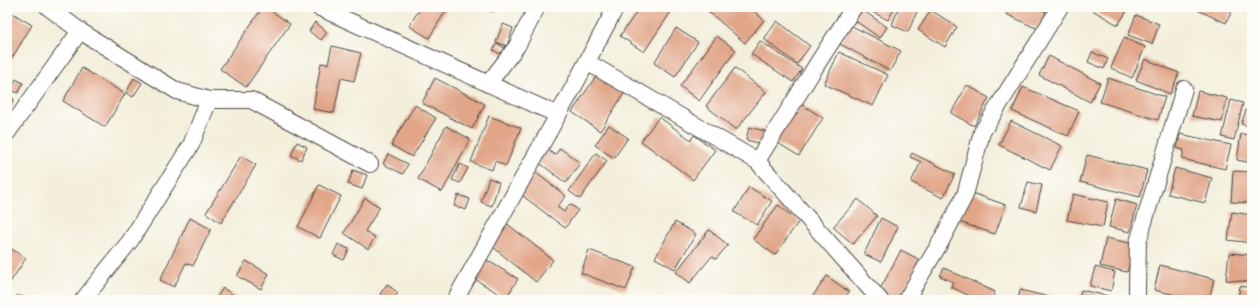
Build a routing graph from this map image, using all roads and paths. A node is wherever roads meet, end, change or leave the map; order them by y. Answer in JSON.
{"nodes":[{"id":1,"x":48,"y":7,"type":"edge"},
{"id":2,"x":318,"y":7,"type":"edge"},
{"id":3,"x":537,"y":7,"type":"edge"},
{"id":4,"x":616,"y":7,"type":"edge"},
{"id":5,"x":854,"y":7,"type":"edge"},
{"id":6,"x":1060,"y":7,"type":"edge"},
{"id":7,"x":80,"y":30,"type":"junction"},
{"id":8,"x":587,"y":62,"type":"junction"},
{"id":9,"x":488,"y":84,"type":"junction"},
{"id":10,"x":1184,"y":89,"type":"dead end"},
{"id":11,"x":209,"y":100,"type":"junction"},
{"id":12,"x":558,"y":115,"type":"junction"},
{"id":13,"x":7,"y":133,"type":"edge"},
{"id":14,"x":757,"y":161,"type":"junction"},
{"id":15,"x":370,"y":164,"type":"dead end"},
{"id":16,"x":83,"y":300,"type":"edge"},
{"id":17,"x":455,"y":300,"type":"edge"},
{"id":18,"x":880,"y":300,"type":"edge"},
{"id":19,"x":906,"y":300,"type":"edge"},
{"id":20,"x":1137,"y":300,"type":"edge"}],
"edges":[{"from":1,"to":7,"type":"street"},
{"from":2,"to":9,"type":"street"},
{"from":3,"to":9,"type":"street"},
{"from":4,"to":8,"type":"street"},
{"from":5,"to":14,"type":"street"},
{"from":6,"to":19,"type":"street"},
{"from":7,"to":11,"type":"street"},
{"from":7,"to":13,"type":"street"},
{"from":8,"to":12,"type":"street"},
{"from":8,"to":14,"type":"street"},
{"from":9,"to":12,"type":"street"},
{"from":10,"to":20,"type":"street"},
{"from":11,"to":15,"type":"street"},
{"from":11,"to":16,"type":"street"},
{"from":12,"to":17,"type":"street"},
{"from":14,"to":18,"type":"street"}]}
